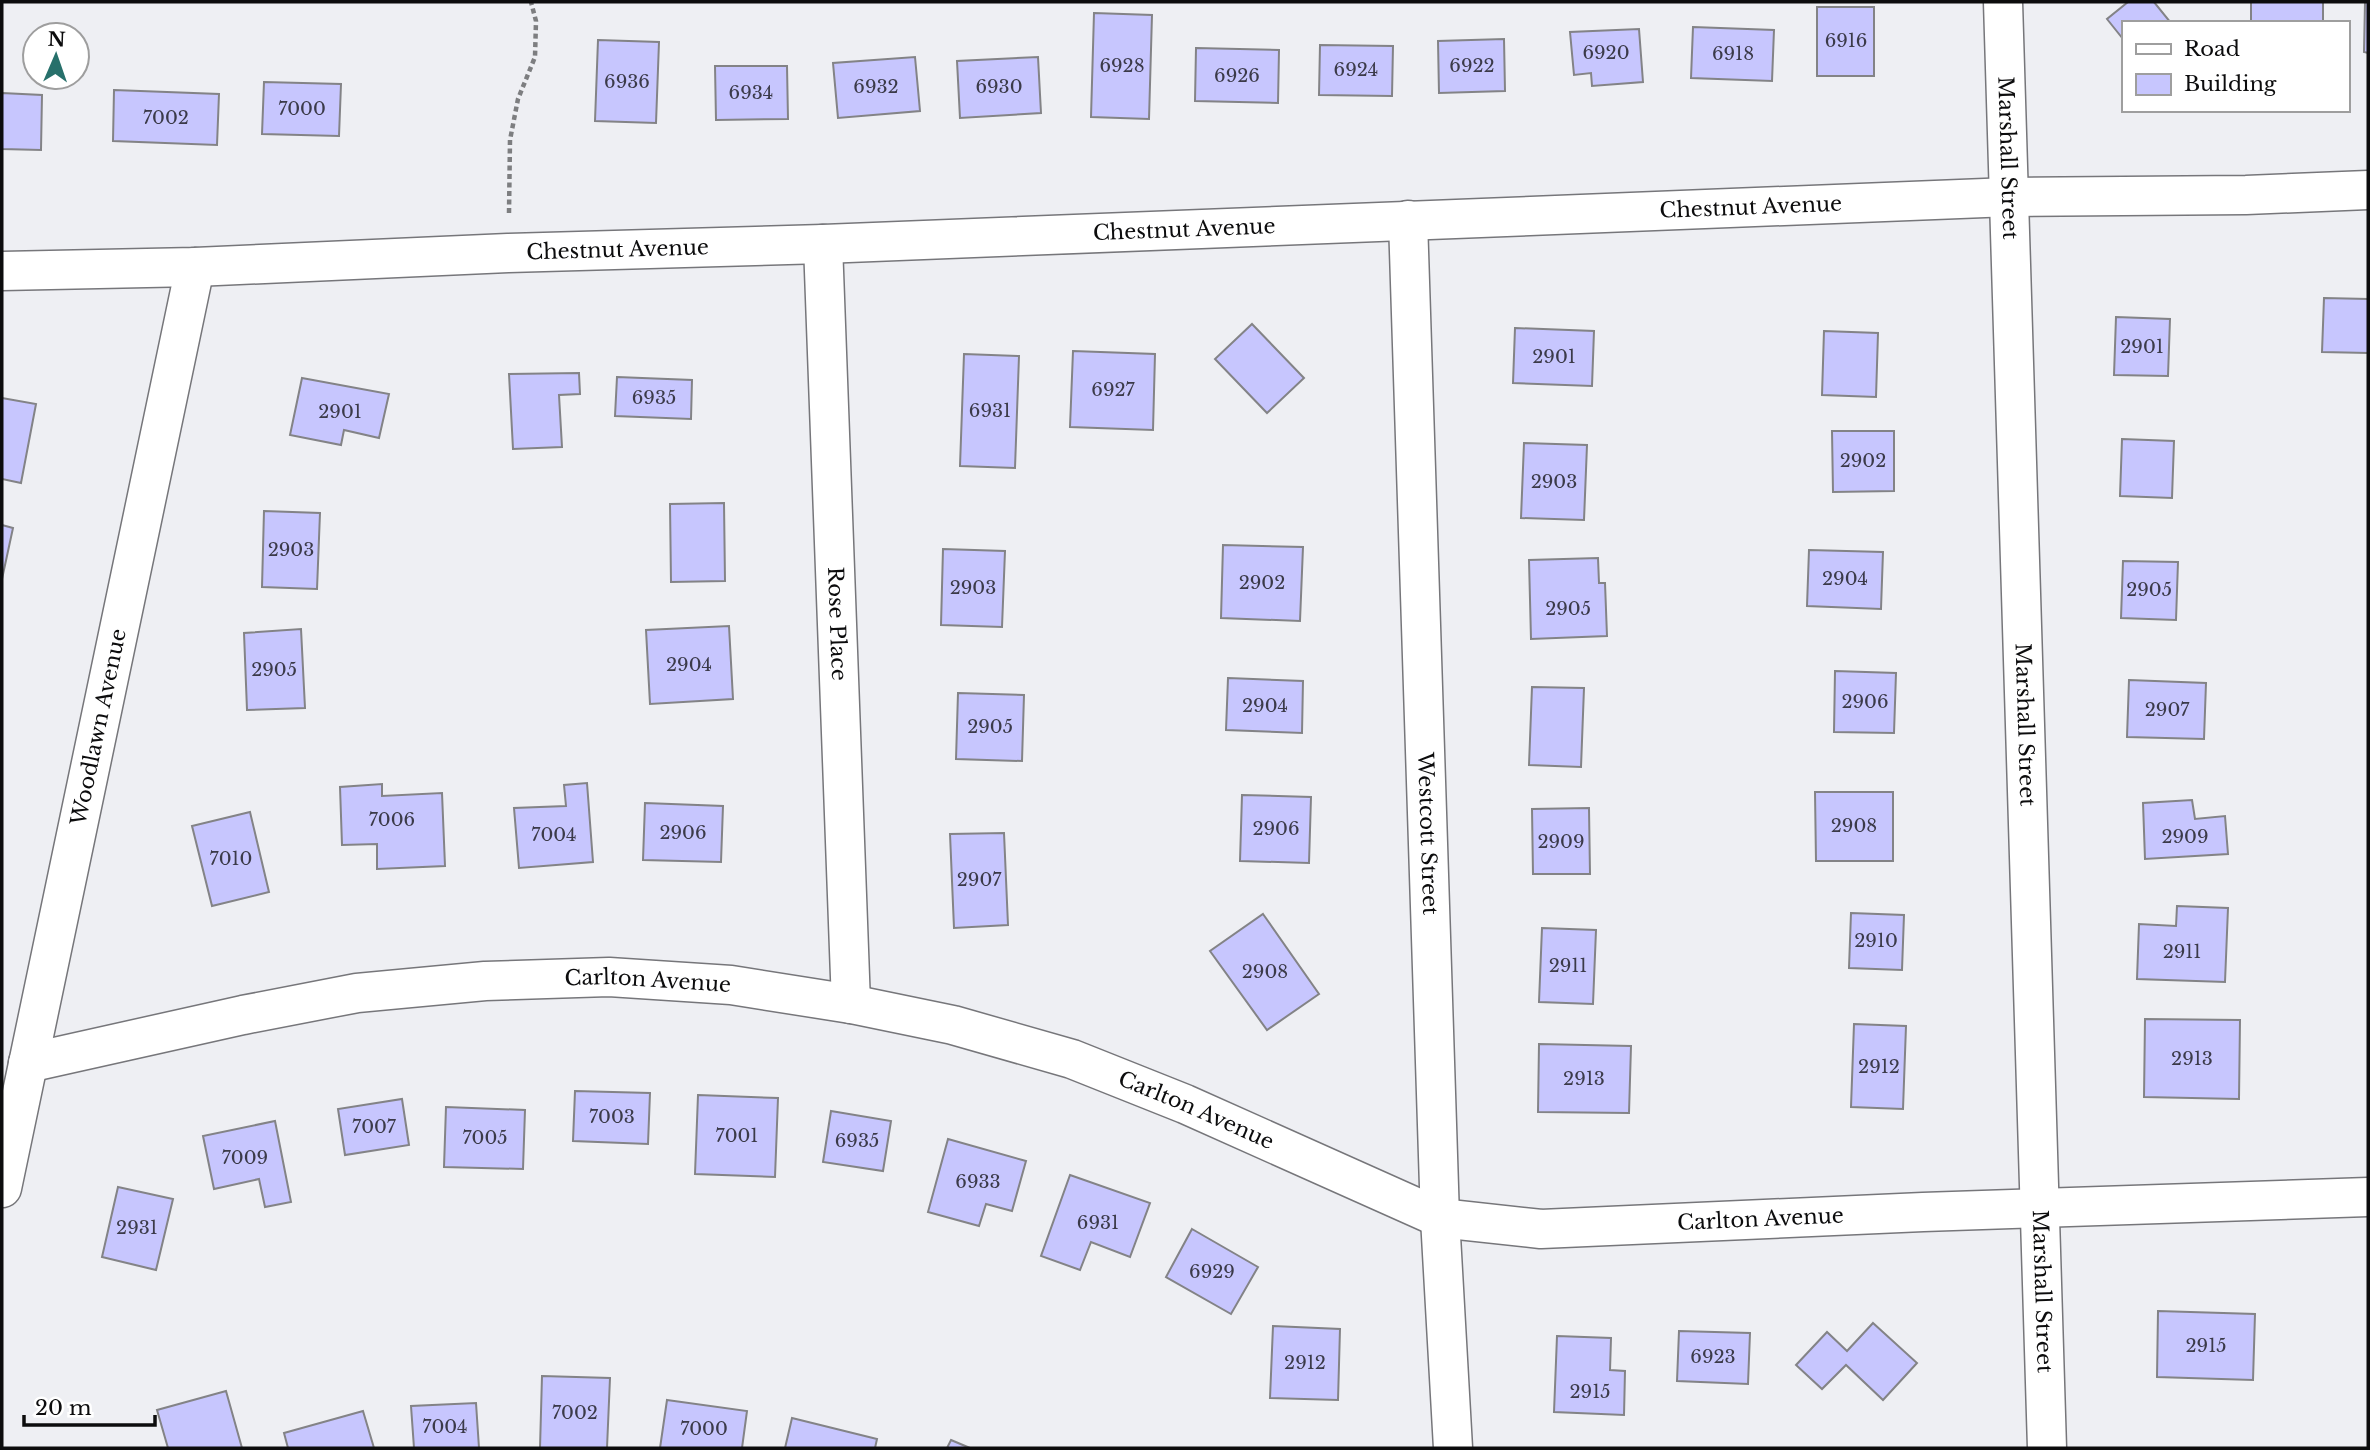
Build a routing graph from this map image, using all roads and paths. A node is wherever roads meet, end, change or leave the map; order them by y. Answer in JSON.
{"nodes":[{"id":1,"x":531,"y":2,"type":"edge"},
{"id":2,"x":2003,"y":2,"type":"edge"},
{"id":3,"x":2368,"y":190,"type":"edge"},
{"id":4,"x":2010,"y":197,"type":"junction"},
{"id":5,"x":1408,"y":220,"type":"junction"},
{"id":6,"x":823,"y":244,"type":"junction"},
{"id":7,"x":508,"y":253,"type":"junction"},
{"id":8,"x":195,"y":267,"type":"junction"},
{"id":9,"x":2,"y":271,"type":"edge"},
{"id":10,"x":851,"y":1004,"type":"junction"},
{"id":11,"x":28,"y":1063,"type":"junction"},
{"id":12,"x":2,"y":1188,"type":"edge"},
{"id":13,"x":2368,"y":1198,"type":"edge"},
{"id":14,"x":2040,"y":1208,"type":"junction"},
{"id":15,"x":1440,"y":1217,"type":"junction"},
{"id":16,"x":1452,"y":1448,"type":"edge"},
{"id":17,"x":2047,"y":1448,"type":"edge"}],
"edges":[{"from":1,"to":7,"type":"path"},
{"from":2,"to":4,"type":"street","name":"Marshall Street"},
{"from":3,"to":4,"type":"street","name":"Chestnut Avenue"},
{"from":4,"to":5,"type":"street","name":"Chestnut Avenue"},
{"from":4,"to":14,"type":"street","name":"Marshall Street"},
{"from":5,"to":6,"type":"street","name":"Chestnut Avenue"},
{"from":5,"to":15,"type":"street","name":"Westcott Street"},
{"from":6,"to":7,"type":"street","name":"Chestnut Avenue"},
{"from":6,"to":10,"type":"street","name":"Rose Place"},
{"from":7,"to":8,"type":"street","name":"Chestnut Avenue"},
{"from":8,"to":9,"type":"street","name":"Chestnut Avenue"},
{"from":8,"to":11,"type":"street","name":"Woodlawn Avenue"},
{"from":10,"to":11,"type":"street","name":"Carlton Avenue"},
{"from":10,"to":15,"type":"street","name":"Carlton Avenue"},
{"from":11,"to":12,"type":"street","name":"Woodlawn Avenue"},
{"from":13,"to":14,"type":"street","name":"Carlton Avenue"},
{"from":14,"to":15,"type":"street","name":"Carlton Avenue"},
{"from":14,"to":17,"type":"street","name":"Marshall Street"},
{"from":15,"to":16,"type":"street","name":"Westcott Street"}]}
